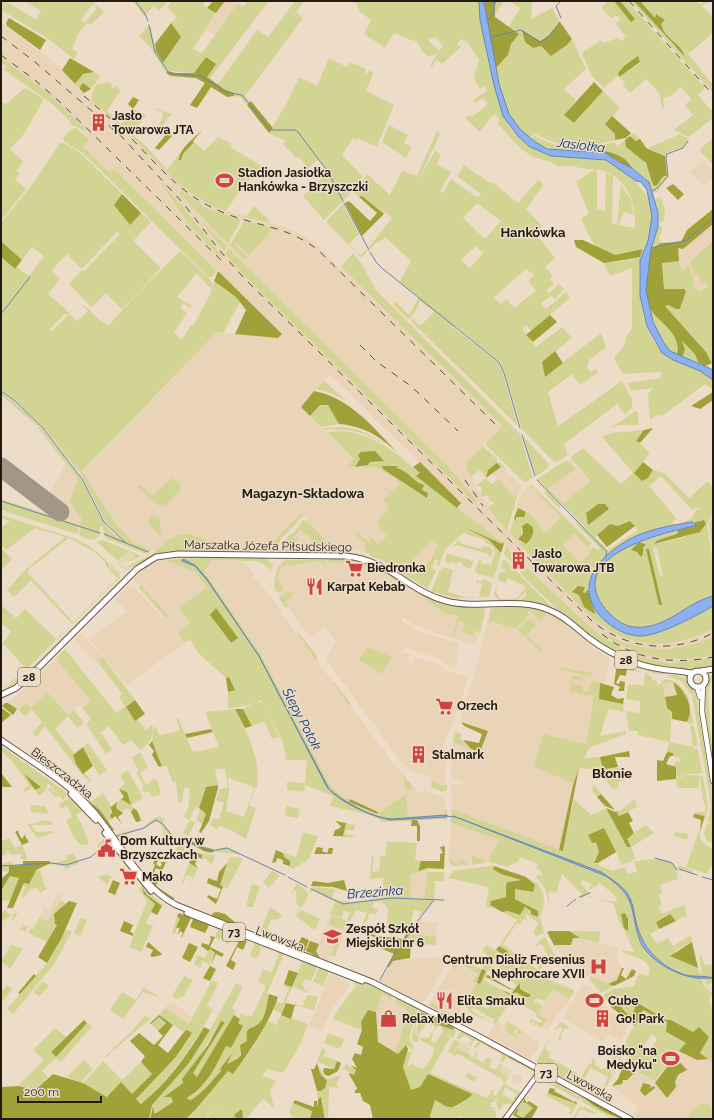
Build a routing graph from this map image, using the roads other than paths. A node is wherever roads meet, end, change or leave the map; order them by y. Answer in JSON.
{"nodes":[{"id":1,"x":63,"y":642,"type":"junction"},
{"id":2,"x":701,"y":671,"type":"junction"},
{"id":3,"x":713,"y":671,"type":"edge"},
{"id":4,"x":691,"y":675,"type":"junction"},
{"id":5,"x":706,"y":677,"type":"junction"},
{"id":6,"x":702,"y":685,"type":"junction"},
{"id":7,"x":696,"y":687,"type":"junction"},
{"id":8,"x":1,"y":691,"type":"edge"},
{"id":9,"x":1,"y":695,"type":"edge"},
{"id":10,"x":701,"y":698,"type":"junction"},
{"id":11,"x":1,"y":740,"type":"edge"},
{"id":12,"x":1,"y":744,"type":"edge"},
{"id":13,"x":713,"y":781,"type":"edge"},
{"id":14,"x":118,"y":847,"type":"junction"},
{"id":15,"x":541,"y":1070,"type":"junction"},
{"id":16,"x":505,"y":1119,"type":"edge"},
{"id":17,"x":630,"y":1119,"type":"edge"}],
"edges":[{"from":1,"to":4,"type":"main road","name":"Marszałka Józefa Piłsudskiego","number":"28"},
{"from":1,"to":8,"type":"main road","name":"Marszałka Józefa Piłsudskiego","number":"28"},
{"from":1,"to":9,"type":"main road","name":"Marszałka Józefa Piłsudskiego","number":"28"},
{"from":2,"to":3,"type":"main road","number":"28"},
{"from":2,"to":4,"type":"main road","number":"28"},
{"from":2,"to":5,"type":"main road"},
{"from":3,"to":5,"type":"main road","number":"28"},
{"from":4,"to":7,"type":"main road"},
{"from":5,"to":6,"type":"main road","number":"28"},
{"from":6,"to":7,"type":"main road"},
{"from":6,"to":10,"type":"main road"},
{"from":7,"to":10,"type":"main road"},
{"from":10,"to":13,"type":"main road"},
{"from":11,"to":14,"type":"main road","name":"Bieszczadzka","number":"73"},
{"from":12,"to":14,"type":"main road","name":"Bieszczadzka","number":"73"},
{"from":14,"to":15,"type":"main road","name":"Lwowska","number":"73"},
{"from":15,"to":16,"type":"street"},
{"from":15,"to":17,"type":"main road","name":"Lwowska","number":"73"}]}
